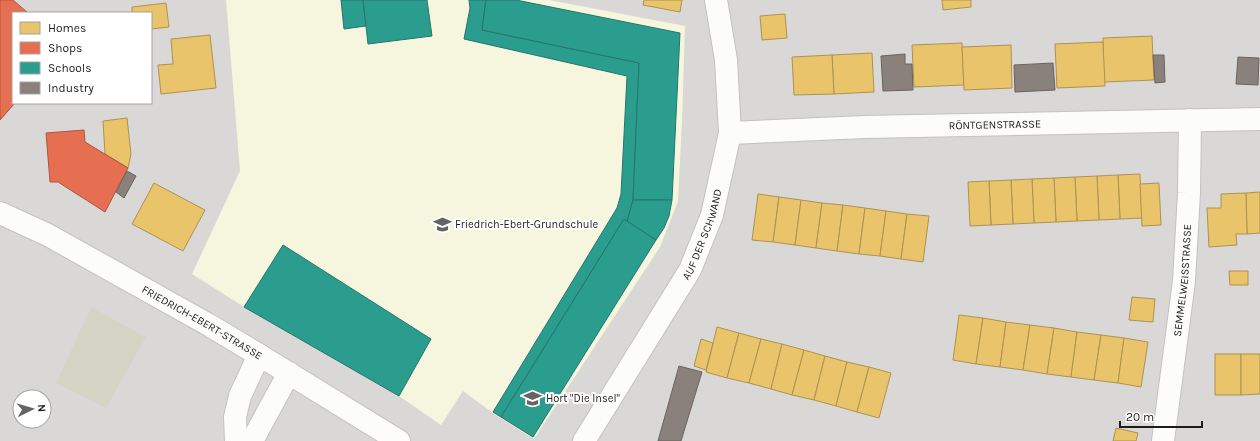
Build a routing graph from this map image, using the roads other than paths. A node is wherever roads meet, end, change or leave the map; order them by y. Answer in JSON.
{"nodes":[{"id":1,"x":716,"y":0,"type":"edge"},
{"id":2,"x":1260,"y":119,"type":"edge"},
{"id":3,"x":1190,"y":120,"type":"junction"},
{"id":4,"x":730,"y":133,"type":"junction"},
{"id":5,"x":0,"y":213,"type":"edge"},
{"id":6,"x":259,"y":355,"type":"junction"},
{"id":7,"x":289,"y":373,"type":"junction"},
{"id":8,"x":236,"y":441,"type":"edge"},
{"id":9,"x":252,"y":441,"type":"edge"},
{"id":10,"x":399,"y":441,"type":"edge"},
{"id":11,"x":584,"y":441,"type":"edge"},
{"id":12,"x":1168,"y":441,"type":"edge"}],
"edges":[{"from":1,"to":4,"type":"street","name":"AUF DER SCHWAND"},
{"from":2,"to":3,"type":"street","name":"RÖNTGENSTRASSE"},
{"from":3,"to":4,"type":"street","name":"RÖNTGENSTRASSE"},
{"from":3,"to":12,"type":"street","name":"SEMMELWEISSTRASSE"},
{"from":4,"to":11,"type":"street","name":"AUF DER SCHWAND"},
{"from":5,"to":6,"type":"street","name":"FRIEDRICH-EBERT-STRASSE"},
{"from":6,"to":7,"type":"street","name":"FRIEDRICH-EBERT-STRASSE"},
{"from":6,"to":8,"type":"street"},
{"from":7,"to":9,"type":"street"},
{"from":7,"to":10,"type":"street","name":"FRIEDRICH-EBERT-STRASSE"}]}
